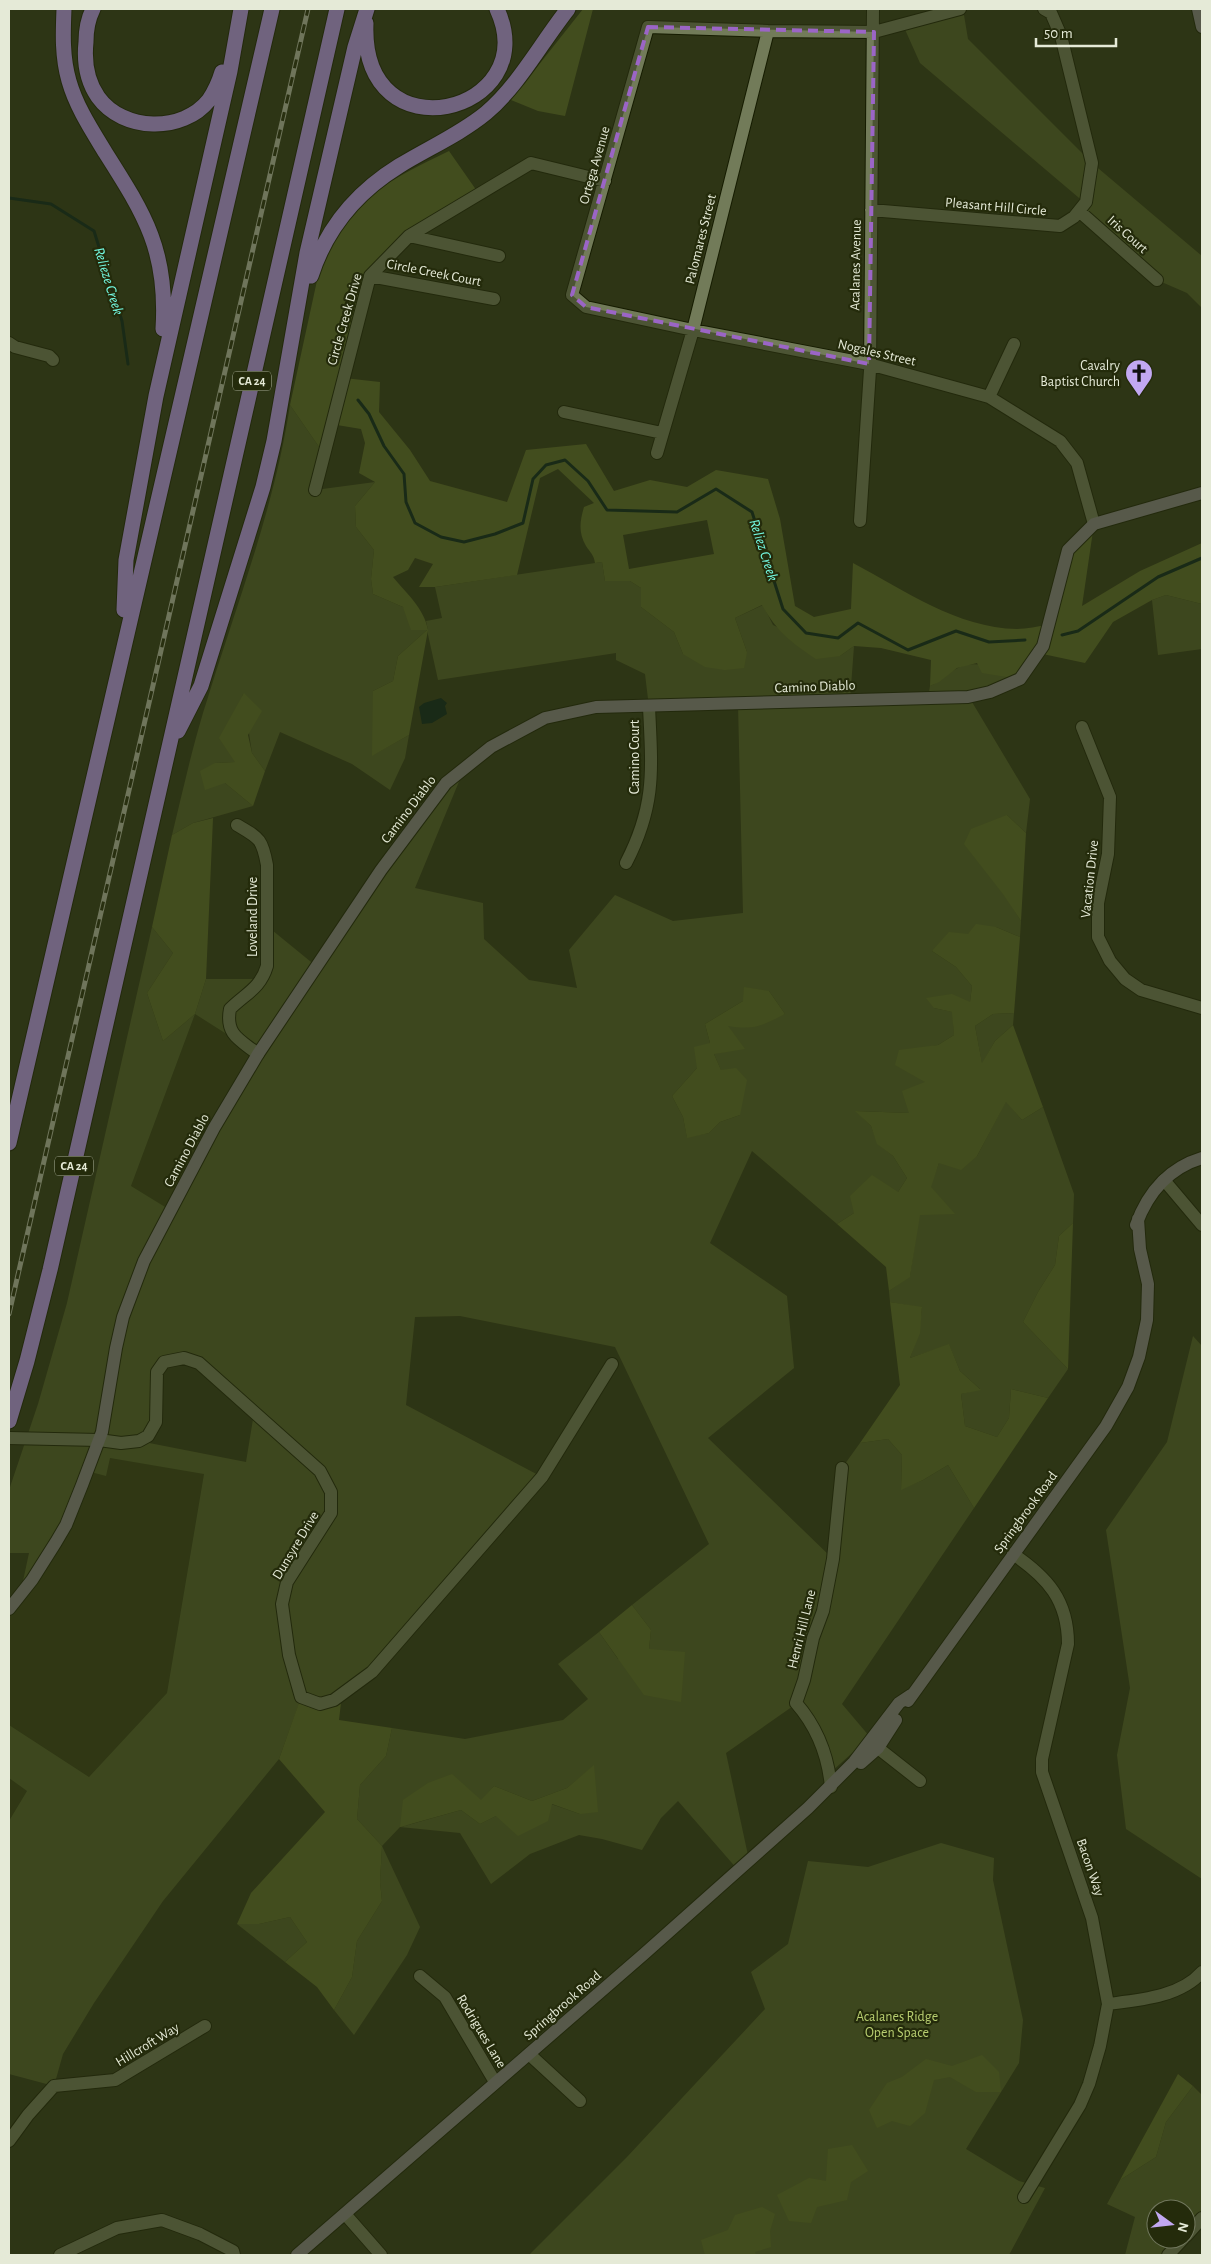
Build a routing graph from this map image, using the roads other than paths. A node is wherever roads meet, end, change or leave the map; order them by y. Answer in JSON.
{"nodes":[{"id":1,"x":64,"y":9,"type":"edge"},
{"id":2,"x":93,"y":9,"type":"edge"},
{"id":3,"x":241,"y":9,"type":"edge"},
{"id":4,"x":272,"y":9,"type":"edge"},
{"id":5,"x":337,"y":9,"type":"edge"},
{"id":6,"x":367,"y":9,"type":"edge"},
{"id":7,"x":497,"y":9,"type":"edge"},
{"id":8,"x":568,"y":9,"type":"edge"},
{"id":9,"x":873,"y":9,"type":"edge"},
{"id":10,"x":960,"y":9,"type":"edge"},
{"id":11,"x":1044,"y":9,"type":"edge"},
{"id":12,"x":1198,"y":9,"type":"edge"},
{"id":13,"x":1202,"y":27,"type":"edge"},
{"id":14,"x":768,"y":31,"type":"junction"},
{"id":15,"x":874,"y":32,"type":"junction"},
{"id":16,"x":605,"y":181,"type":"junction"},
{"id":17,"x":871,"y":210,"type":"junction"},
{"id":18,"x":1079,"y":211,"type":"junction"},
{"id":19,"x":409,"y":236,"type":"junction"},
{"id":20,"x":499,"y":256,"type":"dead end"},
{"id":21,"x":370,"y":276,"type":"junction"},
{"id":22,"x":1157,"y":280,"type":"dead end"},
{"id":23,"x":494,"y":299,"type":"dead end"},
{"id":24,"x":586,"y":306,"type":"joint"},
{"id":25,"x":693,"y":330,"type":"junction"},
{"id":26,"x":293,"y":333,"type":"junction"},
{"id":27,"x":9,"y":343,"type":"edge"},
{"id":28,"x":1014,"y":344,"type":"dead end"},
{"id":29,"x":53,"y":360,"type":"dead end"},
{"id":30,"x":869,"y":364,"type":"junction"},
{"id":31,"x":156,"y":396,"type":"junction"},
{"id":32,"x":989,"y":397,"type":"junction"},
{"id":33,"x":564,"y":412,"type":"dead end"},
{"id":34,"x":662,"y":433,"type":"junction"},
{"id":35,"x":657,"y":453,"type":"dead end"},
{"id":36,"x":314,"y":490,"type":"dead end"},
{"id":37,"x":1202,"y":493,"type":"edge"},
{"id":38,"x":860,"y":521,"type":"dead end"},
{"id":39,"x":1094,"y":524,"type":"junction"},
{"id":40,"x":123,"y":647,"type":"junction"},
{"id":41,"x":649,"y":707,"type":"junction"},
{"id":42,"x":1082,"y":727,"type":"dead end"},
{"id":43,"x":168,"y":752,"type":"junction"},
{"id":44,"x":236,"y":825,"type":"dead end"},
{"id":45,"x":626,"y":863,"type":"dead end"},
{"id":46,"x":1202,"y":1008,"type":"edge"},
{"id":47,"x":258,"y":1054,"type":"junction"},
{"id":48,"x":9,"y":1142,"type":"edge"},
{"id":49,"x":1202,"y":1158,"type":"edge"},
{"id":50,"x":1202,"y":1166,"type":"edge"},
{"id":51,"x":1166,"y":1179,"type":"junction"},
{"id":52,"x":1202,"y":1225,"type":"edge"},
{"id":53,"x":612,"y":1364,"type":"dead end"},
{"id":54,"x":9,"y":1421,"type":"edge"},
{"id":55,"x":9,"y":1438,"type":"edge"},
{"id":56,"x":99,"y":1440,"type":"junction"},
{"id":57,"x":842,"y":1468,"type":"dead end"},
{"id":58,"x":1013,"y":1554,"type":"junction"},
{"id":59,"x":9,"y":1609,"type":"edge"},
{"id":60,"x":911,"y":1695,"type":"junction"},
{"id":61,"x":878,"y":1748,"type":"junction"},
{"id":62,"x":844,"y":1773,"type":"junction"},
{"id":63,"x":920,"y":1781,"type":"dead end"},
{"id":64,"x":831,"y":1787,"type":"junction"},
{"id":65,"x":1202,"y":1972,"type":"edge"},
{"id":66,"x":420,"y":1976,"type":"dead end"},
{"id":67,"x":1108,"y":2004,"type":"junction"},
{"id":68,"x":205,"y":2026,"type":"dead end"},
{"id":69,"x":529,"y":2054,"type":"junction"},
{"id":70,"x":496,"y":2082,"type":"junction"},
{"id":71,"x":580,"y":2101,"type":"dead end"},
{"id":72,"x":9,"y":2141,"type":"edge"},
{"id":73,"x":1024,"y":2197,"type":"dead end"},
{"id":74,"x":345,"y":2214,"type":"junction"},
{"id":75,"x":60,"y":2255,"type":"edge"},
{"id":76,"x":234,"y":2255,"type":"edge"},
{"id":77,"x":296,"y":2255,"type":"edge"},
{"id":78,"x":381,"y":2255,"type":"edge"}],
"edges":[{"from":1,"to":31,"type":"highway"},
{"from":2,"to":3,"type":"highway"},
{"from":3,"to":31,"type":"highway"},
{"from":4,"to":40,"type":"highway"},
{"from":5,"to":43,"type":"highway","number":"CA 24"},
{"from":6,"to":7,"type":"highway"},
{"from":6,"to":26,"type":"highway"},
{"from":8,"to":26,"type":"highway"},
{"from":9,"to":15,"type":"street","name":"Acalanes Avenue"},
{"from":10,"to":15,"type":"street"},
{"from":11,"to":18,"type":"street"},
{"from":12,"to":13,"type":"street"},
{"from":14,"to":15,"type":"street"},
{"from":14,"to":16,"type":"street","name":"Ortega Avenue"},
{"from":14,"to":25,"type":"street","name":"Palomares Street"},
{"from":15,"to":17,"type":"street","name":"Acalanes Avenue"},
{"from":16,"to":19,"type":"street","name":"Circle Creek Drive"},
{"from":16,"to":24,"type":"street","name":"Ortega Avenue"},
{"from":17,"to":18,"type":"street","name":"Pleasant Hill Circle"},
{"from":17,"to":30,"type":"street","name":"Acalanes Avenue"},
{"from":18,"to":22,"type":"street","name":"Iris Court"},
{"from":19,"to":20,"type":"street"},
{"from":19,"to":21,"type":"street","name":"Circle Creek Drive"},
{"from":21,"to":23,"type":"street","name":"Circle Creek Court"},
{"from":21,"to":36,"type":"street","name":"Circle Creek Drive"},
{"from":24,"to":25,"type":"street","name":"Nogales Street"},
{"from":25,"to":30,"type":"street","name":"Nogales Street"},
{"from":25,"to":34,"type":"street","name":"Palomares Street"},
{"from":26,"to":43,"type":"highway"},
{"from":27,"to":29,"type":"street"},
{"from":28,"to":32,"type":"street"},
{"from":30,"to":32,"type":"street","name":"Nogales Street"},
{"from":30,"to":38,"type":"street","name":"Acalanes Avenue"},
{"from":31,"to":40,"type":"highway"},
{"from":32,"to":39,"type":"street","name":"Nogales Street"},
{"from":33,"to":34,"type":"street"},
{"from":34,"to":35,"type":"street","name":"Palomares Street"},
{"from":37,"to":39,"type":"street","name":"Camino Diablo"},
{"from":39,"to":41,"type":"street","name":"Camino Diablo"},
{"from":40,"to":48,"type":"highway"},
{"from":41,"to":45,"type":"street","name":"Camino Court"},
{"from":41,"to":47,"type":"street","name":"Camino Diablo"},
{"from":42,"to":46,"type":"street","name":"Vacation Drive"},
{"from":43,"to":54,"type":"highway","number":"CA 24"},
{"from":44,"to":47,"type":"street","name":"Loveland Drive"},
{"from":47,"to":56,"type":"street","name":"Camino Diablo"},
{"from":49,"to":51,"type":"street","name":"Springbrook Road"},
{"from":50,"to":51,"type":"street"},
{"from":51,"to":52,"type":"street"},
{"from":51,"to":58,"type":"street","name":"Springbrook Road"},
{"from":53,"to":56,"type":"street","name":"Dunsyre Drive"},
{"from":55,"to":56,"type":"street"},
{"from":56,"to":59,"type":"street","name":"Camino Diablo"},
{"from":57,"to":64,"type":"street","name":"Henri Hill Lane"},
{"from":58,"to":60,"type":"street","name":"Springbrook Road"},
{"from":58,"to":67,"type":"street","name":"Bacon Way"},
{"from":60,"to":61,"type":"street","name":"Springbrook Road"},
{"from":60,"to":62,"type":"street","name":"Springbrook Road"},
{"from":61,"to":62,"type":"street","name":"Springbrook Road"},
{"from":61,"to":63,"type":"street"},
{"from":62,"to":64,"type":"street","name":"Springbrook Road"},
{"from":64,"to":69,"type":"street","name":"Springbrook Road"},
{"from":65,"to":67,"type":"street"},
{"from":66,"to":70,"type":"street","name":"Rodrigues Lane"},
{"from":67,"to":73,"type":"street","name":"Bacon Way"},
{"from":68,"to":72,"type":"street","name":"Hillcroft Way"},
{"from":69,"to":70,"type":"street","name":"Springbrook Road"},
{"from":69,"to":71,"type":"street"},
{"from":70,"to":74,"type":"street","name":"Springbrook Road"},
{"from":74,"to":77,"type":"street","name":"Springbrook Road"},
{"from":74,"to":78,"type":"street"},
{"from":75,"to":76,"type":"street"}]}
